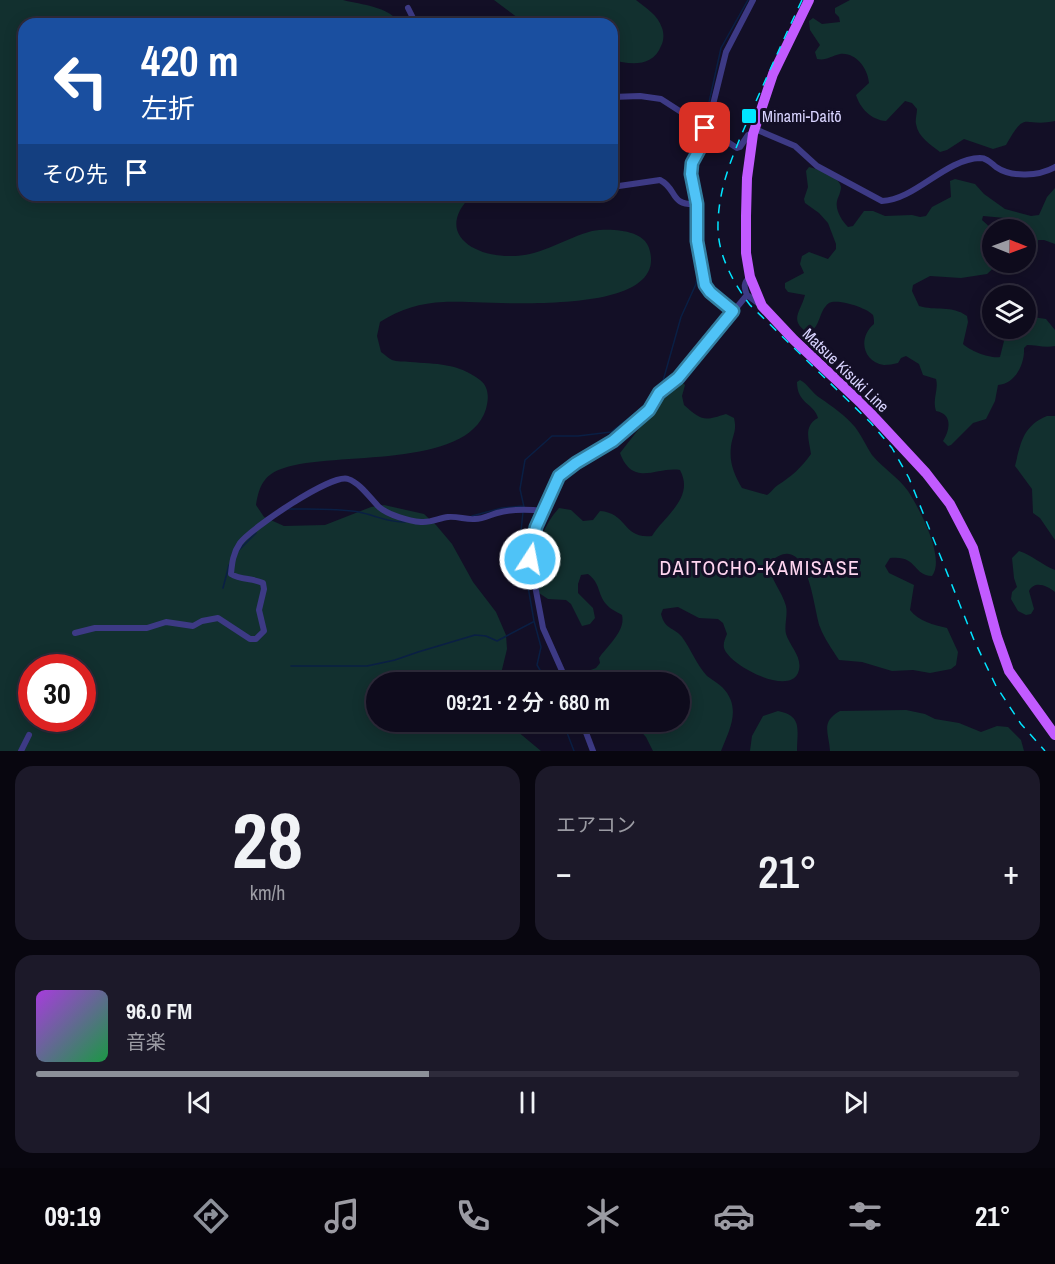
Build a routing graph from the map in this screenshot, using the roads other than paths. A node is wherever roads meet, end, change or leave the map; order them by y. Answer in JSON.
{"nodes":[{"id":1,"x":753,"y":0,"type":"edge"},
{"id":2,"x":809,"y":0,"type":"edge"},
{"id":3,"x":408,"y":8,"type":"dead end"},
{"id":4,"x":413,"y":18,"type":"edge"},
{"id":5,"x":618,"y":97,"type":"edge"},
{"id":6,"x":705,"y":128,"type":"junction"},
{"id":7,"x":754,"y":131,"type":"junction"},
{"id":8,"x":1055,"y":167,"type":"edge"},
{"id":9,"x":618,"y":186,"type":"edge"},
{"id":10,"x":694,"y":204,"type":"junction"},
{"id":11,"x":750,"y":277,"type":"junction"},
{"id":12,"x":747,"y":295,"type":"junction"},
{"id":13,"x":762,"y":306,"type":"junction"},
{"id":14,"x":733,"y":311,"type":"junction"},
{"id":15,"x":543,"y":512,"type":"junction"},
{"id":16,"x":75,"y":633,"type":"dead end"},
{"id":17,"x":563,"y":672,"type":"edge"},
{"id":18,"x":586,"y":732,"type":"edge"},
{"id":19,"x":29,"y":735,"type":"dead end"},
{"id":20,"x":1055,"y":735,"type":"edge"},
{"id":21,"x":21,"y":751,"type":"edge"},
{"id":22,"x":593,"y":751,"type":"edge"}],
"edges":[{"from":1,"to":6,"type":"street"},
{"from":2,"to":7,"type":"main road","name":"Matsue Kisuki Line"},
{"from":3,"to":4,"type":"street"},
{"from":5,"to":6,"type":"street"},
{"from":6,"to":7,"type":"street"},
{"from":6,"to":10,"type":"street"},
{"from":7,"to":8,"type":"street"},
{"from":7,"to":11,"type":"main road","name":"Matsue Kisuki Line"},
{"from":9,"to":10,"type":"street"},
{"from":10,"to":14,"type":"street"},
{"from":11,"to":12,"type":"street"},
{"from":11,"to":13,"type":"main road","name":"Matsue Kisuki Line"},
{"from":12,"to":13,"type":"street"},
{"from":12,"to":14,"type":"street"},
{"from":13,"to":20,"type":"main road","name":"Matsue Kisuki Line"},
{"from":14,"to":15,"type":"street"},
{"from":15,"to":16,"type":"street"},
{"from":15,"to":17,"type":"street"},
{"from":18,"to":22,"type":"street"},
{"from":19,"to":21,"type":"street"}]}
